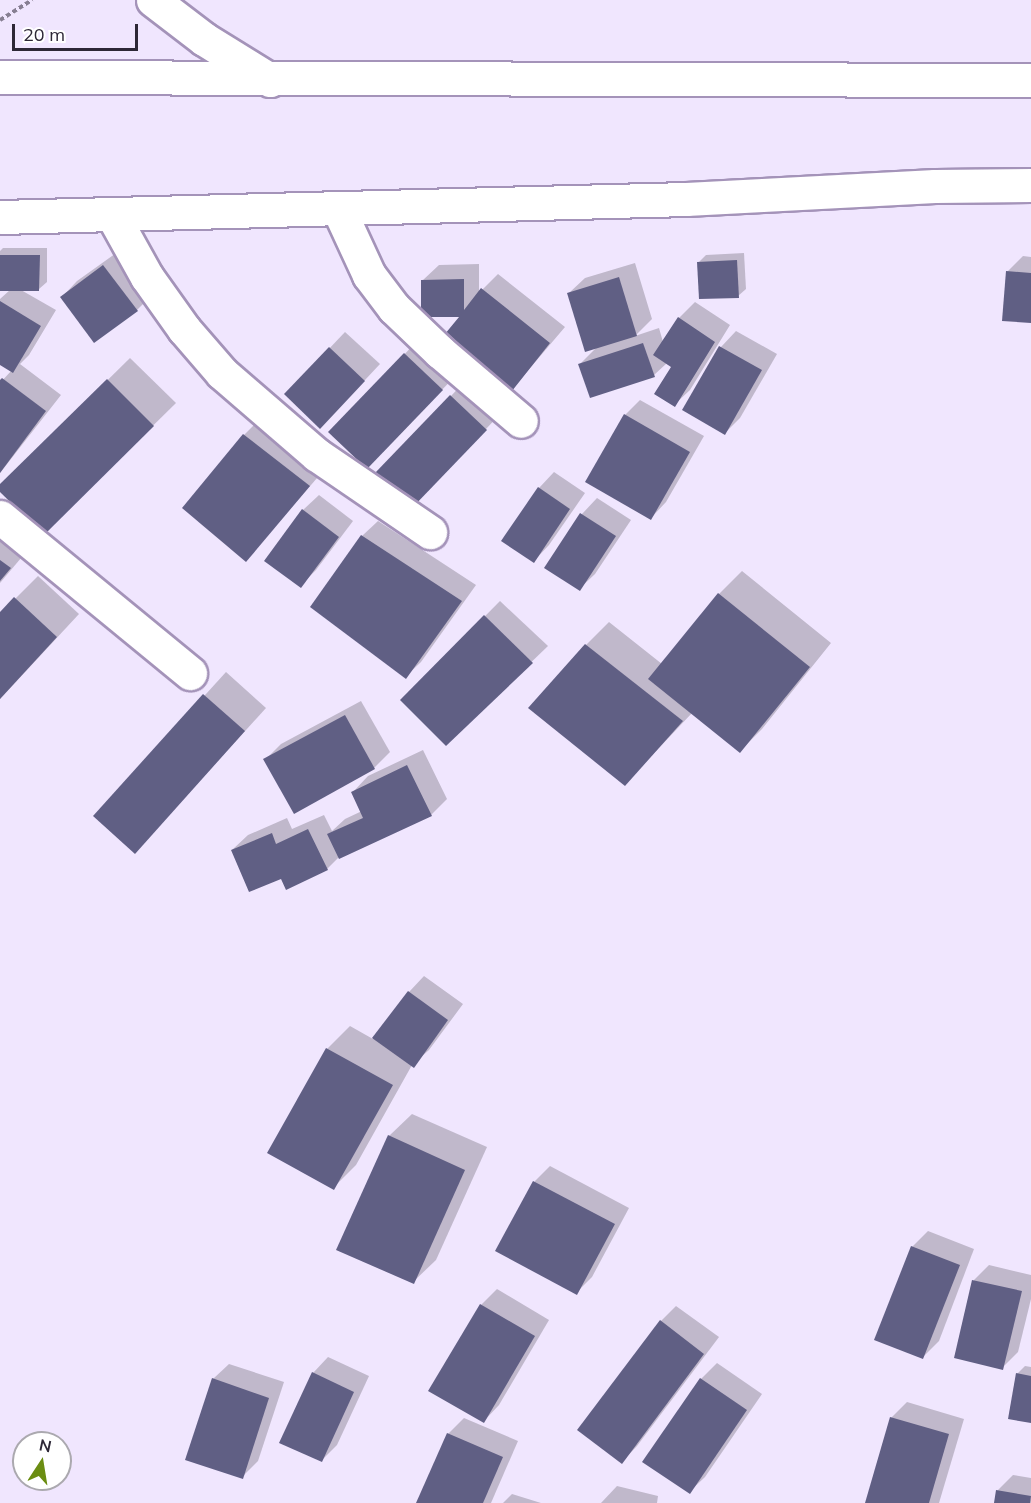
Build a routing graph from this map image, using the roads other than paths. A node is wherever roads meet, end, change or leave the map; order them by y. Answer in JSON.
{"nodes":[{"id":1,"x":153,"y":0,"type":"edge"},
{"id":2,"x":0,"y":78,"type":"edge"},
{"id":3,"x":270,"y":80,"type":"junction"},
{"id":4,"x":1031,"y":80,"type":"edge"},
{"id":5,"x":1031,"y":184,"type":"edge"},
{"id":6,"x":339,"y":210,"type":"junction"},
{"id":7,"x":113,"y":216,"type":"junction"},
{"id":8,"x":0,"y":217,"type":"edge"},
{"id":9,"x":521,"y":421,"type":"dead end"},
{"id":10,"x":0,"y":517,"type":"edge"},
{"id":11,"x":430,"y":532,"type":"dead end"},
{"id":12,"x":190,"y":673,"type":"dead end"}],
"edges":[{"from":1,"to":3,"type":"main road"},
{"from":2,"to":3,"type":"main road"},
{"from":3,"to":4,"type":"main road"},
{"from":5,"to":6,"type":"main road"},
{"from":6,"to":7,"type":"main road"},
{"from":6,"to":9,"type":"main road"},
{"from":7,"to":8,"type":"main road"},
{"from":7,"to":11,"type":"main road"},
{"from":10,"to":12,"type":"main road"}]}
